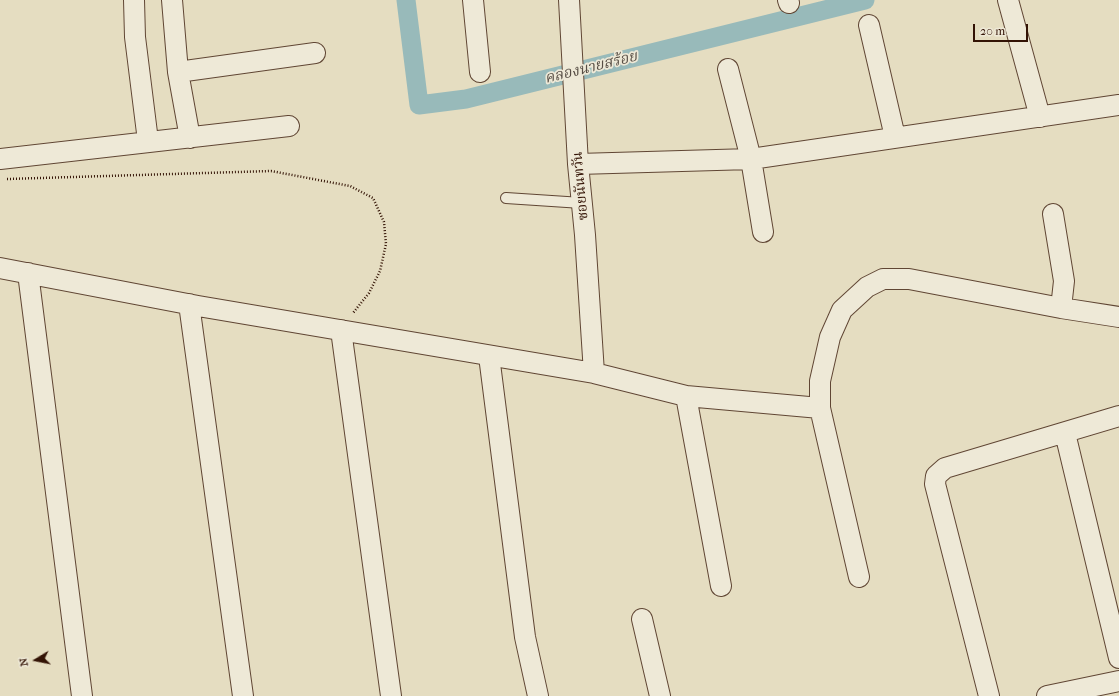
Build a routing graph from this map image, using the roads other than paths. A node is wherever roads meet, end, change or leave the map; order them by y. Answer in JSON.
{"nodes":[{"id":1,"x":134,"y":0,"type":"edge"},
{"id":2,"x":172,"y":0,"type":"edge"},
{"id":3,"x":472,"y":0,"type":"edge"},
{"id":4,"x":570,"y":0,"type":"edge"},
{"id":5,"x":1008,"y":0,"type":"edge"},
{"id":6,"x":868,"y":25,"type":"dead end"},
{"id":7,"x":315,"y":53,"type":"dead end"},
{"id":8,"x":728,"y":70,"type":"dead end"},
{"id":9,"x":178,"y":72,"type":"junction"},
{"id":10,"x":480,"y":72,"type":"dead end"},
{"id":11,"x":1119,"y":105,"type":"edge"},
{"id":12,"x":1040,"y":118,"type":"junction"},
{"id":13,"x":289,"y":126,"type":"dead end"},
{"id":14,"x":895,"y":137,"type":"junction"},
{"id":15,"x":190,"y":138,"type":"junction"},
{"id":16,"x":148,"y":141,"type":"junction"},
{"id":17,"x":0,"y":159,"type":"edge"},
{"id":18,"x":751,"y":159,"type":"junction"},
{"id":19,"x":578,"y":164,"type":"junction"},
{"id":20,"x":506,"y":198,"type":"dead end"},
{"id":21,"x":582,"y":203,"type":"junction"},
{"id":22,"x":1053,"y":214,"type":"dead end"},
{"id":23,"x":763,"y":232,"type":"dead end"},
{"id":24,"x":0,"y":268,"type":"edge"},
{"id":25,"x":28,"y":273,"type":"junction"},
{"id":26,"x":189,"y":304,"type":"junction"},
{"id":27,"x":1062,"y":308,"type":"junction"},
{"id":28,"x":1119,"y":317,"type":"edge"},
{"id":29,"x":341,"y":330,"type":"junction"},
{"id":30,"x":489,"y":356,"type":"junction"},
{"id":31,"x":594,"y":373,"type":"junction"},
{"id":32,"x":686,"y":396,"type":"junction"},
{"id":33,"x":820,"y":408,"type":"junction"},
{"id":34,"x":1119,"y":416,"type":"edge"},
{"id":35,"x":1065,"y":433,"type":"junction"},
{"id":36,"x":859,"y":576,"type":"dead end"},
{"id":37,"x":721,"y":586,"type":"dead end"},
{"id":38,"x":642,"y":619,"type":"dead end"},
{"id":39,"x":1119,"y":658,"type":"edge"},
{"id":40,"x":1119,"y":681,"type":"edge"},
{"id":41,"x":82,"y":696,"type":"edge"},
{"id":42,"x":243,"y":696,"type":"edge"},
{"id":43,"x":391,"y":696,"type":"edge"},
{"id":44,"x":538,"y":696,"type":"edge"},
{"id":45,"x":660,"y":696,"type":"edge"},
{"id":46,"x":989,"y":696,"type":"edge"},
{"id":47,"x":1047,"y":696,"type":"edge"}],
"edges":[{"from":1,"to":16,"type":"street"},
{"from":2,"to":9,"type":"street"},
{"from":3,"to":10,"type":"street"},
{"from":4,"to":19,"type":"street","name":"ซอยนันทวัน"},
{"from":5,"to":12,"type":"street"},
{"from":6,"to":14,"type":"street"},
{"from":7,"to":9,"type":"street"},
{"from":8,"to":18,"type":"street"},
{"from":9,"to":15,"type":"street"},
{"from":11,"to":12,"type":"street"},
{"from":12,"to":14,"type":"street"},
{"from":13,"to":15,"type":"street"},
{"from":14,"to":18,"type":"street"},
{"from":15,"to":16,"type":"street"},
{"from":16,"to":17,"type":"street"},
{"from":18,"to":19,"type":"street"},
{"from":18,"to":23,"type":"street"},
{"from":19,"to":21,"type":"street","name":"ซอยนันทวัน"},
{"from":20,"to":21,"type":"lane"},
{"from":21,"to":31,"type":"street","name":"ซอยนันทวัน"},
{"from":22,"to":27,"type":"street"},
{"from":24,"to":25,"type":"street"},
{"from":25,"to":26,"type":"street"},
{"from":25,"to":41,"type":"street"},
{"from":26,"to":29,"type":"street"},
{"from":26,"to":42,"type":"street"},
{"from":27,"to":28,"type":"street"},
{"from":27,"to":33,"type":"street"},
{"from":29,"to":30,"type":"street"},
{"from":29,"to":43,"type":"street"},
{"from":30,"to":31,"type":"street"},
{"from":30,"to":44,"type":"street"},
{"from":31,"to":32,"type":"street"},
{"from":32,"to":33,"type":"street"},
{"from":32,"to":37,"type":"street"},
{"from":33,"to":36,"type":"street"},
{"from":34,"to":35,"type":"street"},
{"from":35,"to":39,"type":"street"},
{"from":35,"to":46,"type":"street"},
{"from":38,"to":45,"type":"street"},
{"from":40,"to":47,"type":"street"}]}
